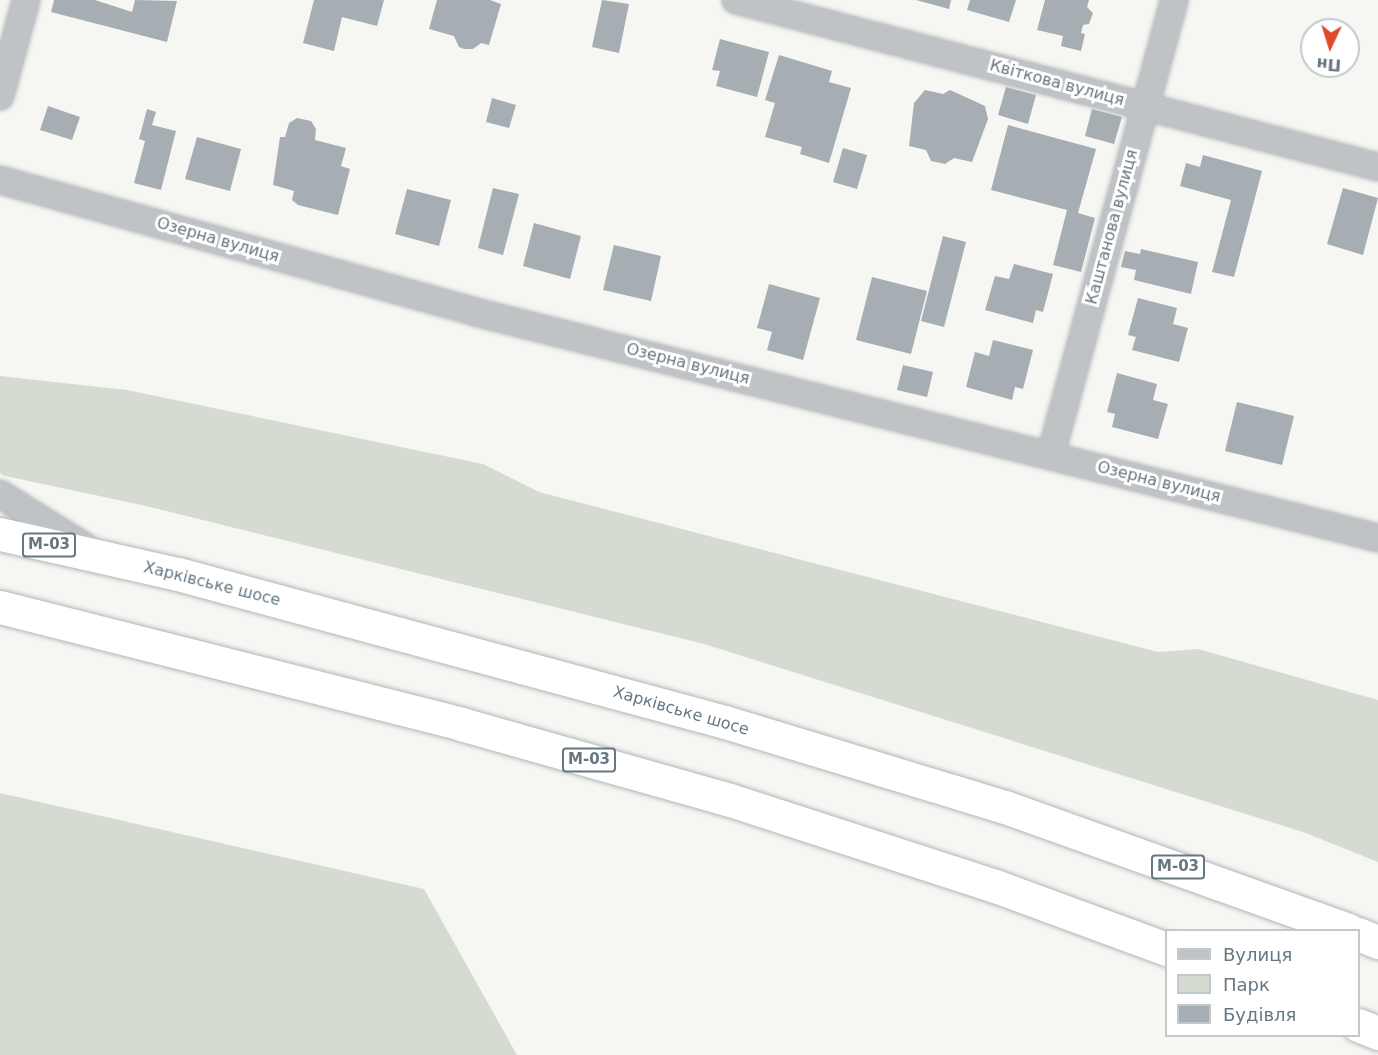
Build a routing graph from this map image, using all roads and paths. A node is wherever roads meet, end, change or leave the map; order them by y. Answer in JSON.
{"nodes":[{"id":1,"x":26,"y":0,"type":"edge"},
{"id":2,"x":736,"y":0,"type":"edge"},
{"id":3,"x":1174,"y":0,"type":"edge"},
{"id":4,"x":0,"y":96,"type":"edge"},
{"id":5,"x":1145,"y":105,"type":"junction"},
{"id":6,"x":1378,"y":167,"type":"edge"},
{"id":7,"x":0,"y":180,"type":"edge"},
{"id":8,"x":1051,"y":454,"type":"junction"},
{"id":9,"x":0,"y":494,"type":"edge"},
{"id":10,"x":0,"y":534,"type":"edge"},
{"id":11,"x":1378,"y":538,"type":"edge"},
{"id":12,"x":98,"y":556,"type":"junction"},
{"id":13,"x":0,"y":607,"type":"edge"},
{"id":14,"x":1346,"y":929,"type":"edge"},
{"id":15,"x":1360,"y":934,"type":"edge"},
{"id":16,"x":1378,"y":942,"type":"edge"},
{"id":17,"x":1165,"y":948,"type":"edge"},
{"id":18,"x":1360,"y":1025,"type":"edge"},
{"id":19,"x":1378,"y":1033,"type":"edge"}],
"edges":[{"from":1,"to":4,"type":"street"},
{"from":2,"to":5,"type":"street","name":"Квіткова вулиця"},
{"from":3,"to":5,"type":"street","name":"Каштанова вулиця"},
{"from":5,"to":6,"type":"street","name":"Квіткова вулиця"},
{"from":5,"to":8,"type":"street","name":"Каштанова вулиця"},
{"from":7,"to":8,"type":"street","name":"Озерна вулиця"},
{"from":8,"to":11,"type":"street","name":"Озерна вулиця"},
{"from":9,"to":12,"type":"street"},
{"from":10,"to":12,"type":"highway","name":"Харківське шосе","number":"М-03"},
{"from":12,"to":14,"type":"highway","name":"Харківське шосе","number":"М-03"},
{"from":13,"to":17,"type":"highway","number":"М-03"},
{"from":15,"to":16,"type":"highway"},
{"from":18,"to":19,"type":"highway"}]}
